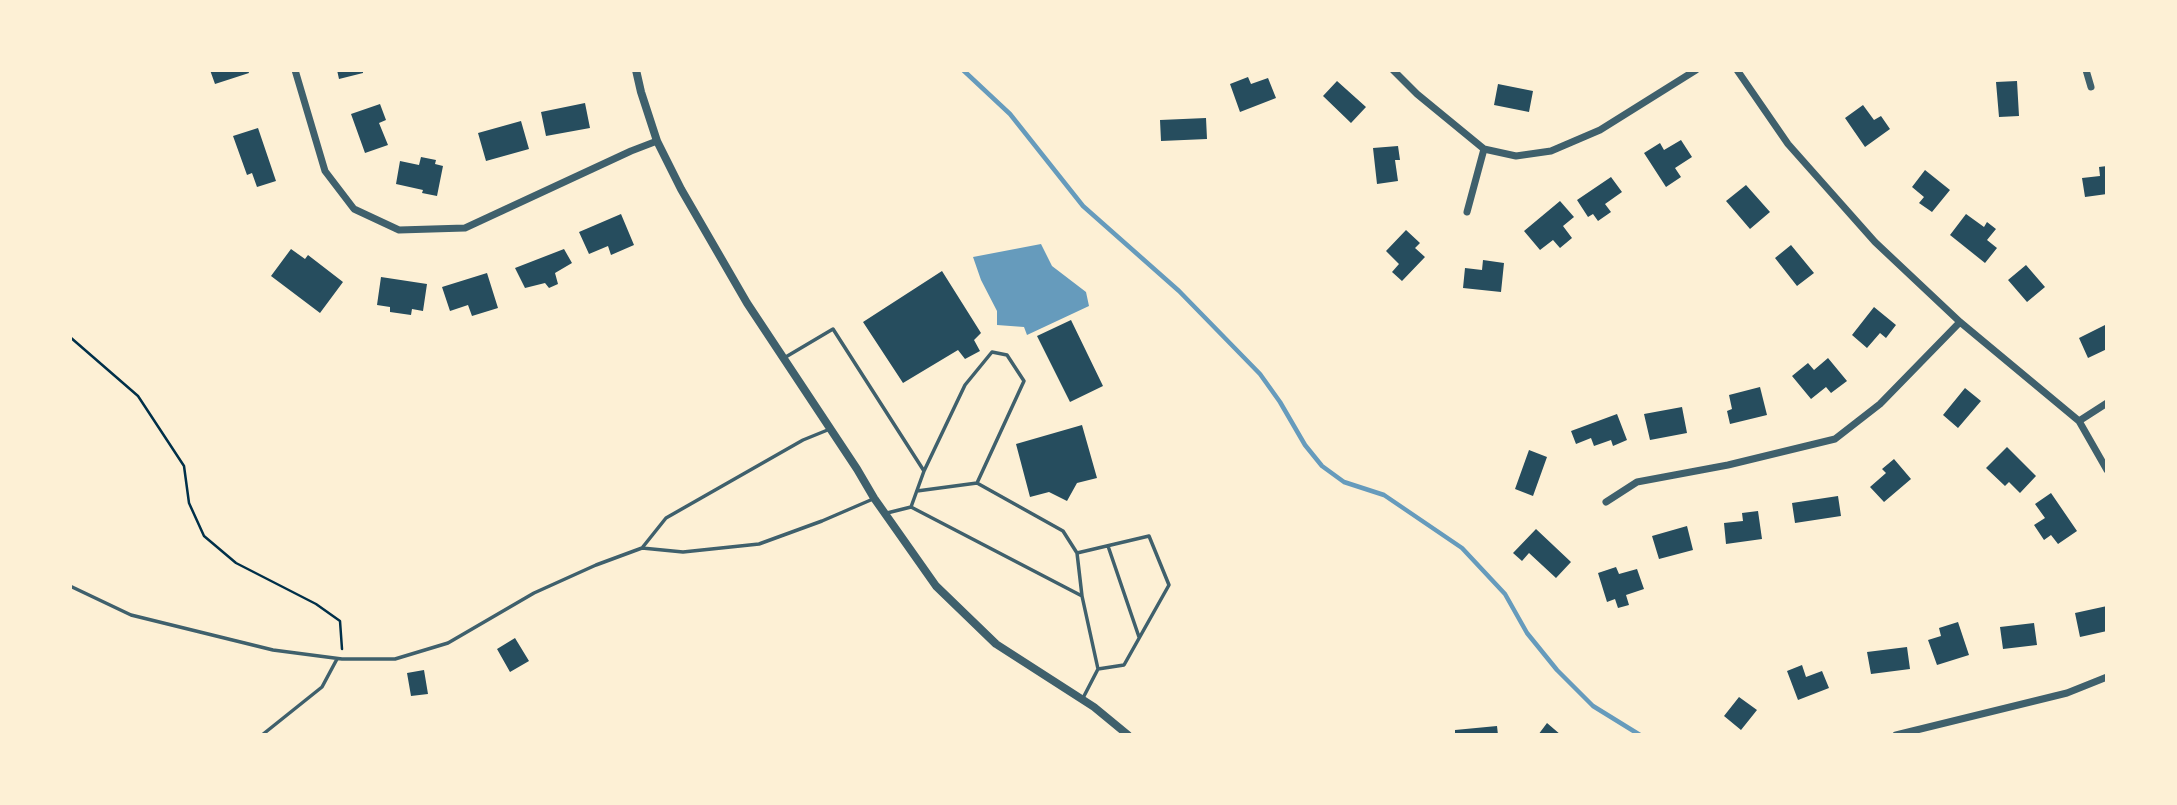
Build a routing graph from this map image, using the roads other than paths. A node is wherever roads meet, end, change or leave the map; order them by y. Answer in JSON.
{"nodes":[{"id":1,"x":295,"y":70,"type":"edge"},
{"id":2,"x":636,"y":70,"type":"edge"},
{"id":3,"x":1393,"y":70,"type":"edge"},
{"id":4,"x":1696,"y":70,"type":"edge"},
{"id":5,"x":1737,"y":70,"type":"edge"},
{"id":6,"x":2086,"y":70,"type":"edge"},
{"id":7,"x":2091,"y":87,"type":"dead end"},
{"id":8,"x":657,"y":141,"type":"junction"},
{"id":9,"x":1484,"y":149,"type":"junction"},
{"id":10,"x":1467,"y":212,"type":"dead end"},
{"id":11,"x":1960,"y":322,"type":"junction"},
{"id":12,"x":784,"y":358,"type":"junction"},
{"id":13,"x":2107,"y":403,"type":"edge"},
{"id":14,"x":2078,"y":421,"type":"junction"},
{"id":15,"x":831,"y":429,"type":"junction"},
{"id":16,"x":2107,"y":470,"type":"edge"},
{"id":17,"x":924,"y":471,"type":"junction"},
{"id":18,"x":977,"y":483,"type":"junction"},
{"id":19,"x":917,"y":491,"type":"junction"},
{"id":20,"x":874,"y":498,"type":"junction"},
{"id":21,"x":1606,"y":502,"type":"dead end"},
{"id":22,"x":911,"y":507,"type":"junction"},
{"id":23,"x":884,"y":513,"type":"junction"},
{"id":24,"x":1108,"y":546,"type":"junction"},
{"id":25,"x":642,"y":548,"type":"junction"},
{"id":26,"x":1077,"y":553,"type":"junction"},
{"id":27,"x":70,"y":586,"type":"edge"},
{"id":28,"x":1082,"y":596,"type":"junction"},
{"id":29,"x":1139,"y":638,"type":"junction"},
{"id":30,"x":340,"y":659,"type":"junction"},
{"id":31,"x":1098,"y":669,"type":"junction"},
{"id":32,"x":2107,"y":677,"type":"edge"},
{"id":33,"x":1082,"y":700,"type":"junction"},
{"id":34,"x":262,"y":735,"type":"edge"},
{"id":35,"x":1128,"y":735,"type":"edge"},
{"id":36,"x":1896,"y":735,"type":"edge"}],
"edges":[{"from":1,"to":8,"type":"street"},
{"from":2,"to":8,"type":"street"},
{"from":3,"to":9,"type":"street"},
{"from":4,"to":9,"type":"street"},
{"from":5,"to":11,"type":"street"},
{"from":6,"to":7,"type":"street"},
{"from":8,"to":12,"type":"street"},
{"from":9,"to":10,"type":"street"},
{"from":11,"to":14,"type":"street"},
{"from":11,"to":21,"type":"street"},
{"from":12,"to":15,"type":"street"},
{"from":12,"to":17,"type":"lane"},
{"from":13,"to":14,"type":"street"},
{"from":14,"to":16,"type":"street"},
{"from":15,"to":20,"type":"street"},
{"from":15,"to":25,"type":"lane"},
{"from":17,"to":18,"type":"lane"},
{"from":17,"to":19,"type":"lane"},
{"from":18,"to":19,"type":"lane"},
{"from":18,"to":26,"type":"lane"},
{"from":19,"to":22,"type":"lane"},
{"from":20,"to":23,"type":"street"},
{"from":20,"to":25,"type":"lane"},
{"from":22,"to":23,"type":"lane"},
{"from":22,"to":28,"type":"lane"},
{"from":23,"to":33,"type":"street"},
{"from":24,"to":26,"type":"lane"},
{"from":24,"to":29,"type":"lane"},
{"from":24,"to":29,"type":"lane"},
{"from":25,"to":30,"type":"lane"},
{"from":26,"to":28,"type":"lane"},
{"from":27,"to":30,"type":"lane"},
{"from":28,"to":31,"type":"lane"},
{"from":29,"to":31,"type":"lane"},
{"from":30,"to":34,"type":"lane"},
{"from":31,"to":33,"type":"lane"},
{"from":32,"to":36,"type":"street"},
{"from":33,"to":35,"type":"street"}]}
